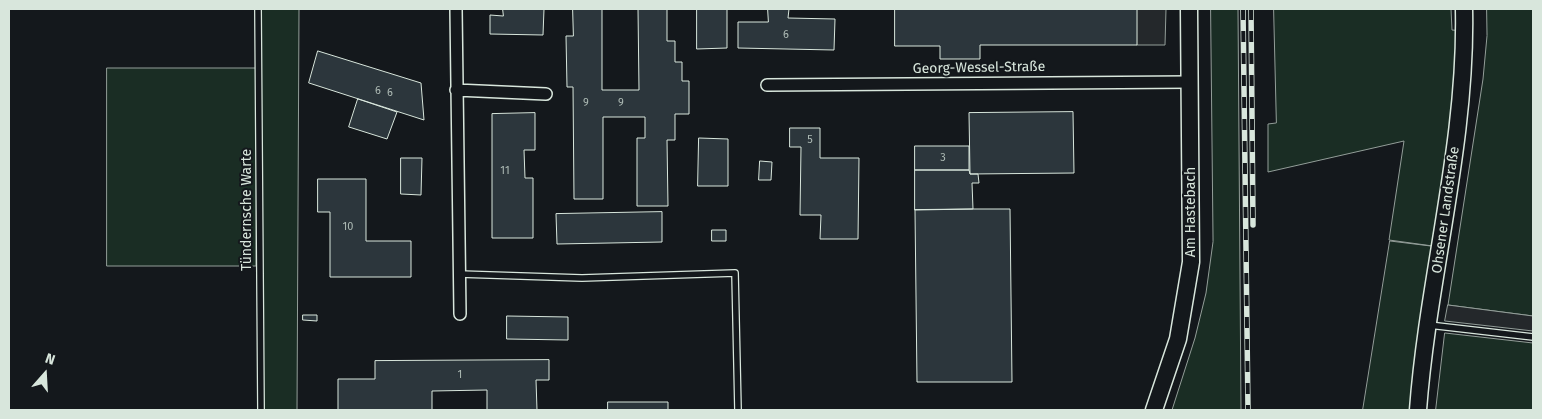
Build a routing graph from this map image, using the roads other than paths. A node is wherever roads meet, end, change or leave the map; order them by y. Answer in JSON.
{"nodes":[{"id":1,"x":258,"y":9,"type":"edge"},
{"id":2,"x":456,"y":9,"type":"edge"},
{"id":3,"x":1189,"y":9,"type":"edge"},
{"id":4,"x":1464,"y":9,"type":"edge"},
{"id":5,"x":1190,"y":82,"type":"junction"},
{"id":6,"x":768,"y":85,"type":"dead end"},
{"id":7,"x":456,"y":90,"type":"junction"},
{"id":8,"x":546,"y":94,"type":"dead end"},
{"id":9,"x":459,"y":274,"type":"junction"},
{"id":10,"x":460,"y":314,"type":"dead end"},
{"id":11,"x":1429,"y":325,"type":"junction"},
{"id":12,"x":1533,"y":337,"type":"edge"},
{"id":13,"x":261,"y":410,"type":"edge"},
{"id":14,"x":738,"y":410,"type":"edge"},
{"id":15,"x":1154,"y":410,"type":"edge"},
{"id":16,"x":1418,"y":410,"type":"edge"}],
"edges":[{"from":1,"to":13,"type":"lane","name":"Tündernsche Warte"},
{"from":2,"to":7,"type":"street"},
{"from":3,"to":5,"type":"main road","name":"Am Hastebach"},
{"from":4,"to":11,"type":"main road","name":"Ohsener Landstraße"},
{"from":5,"to":6,"type":"street","name":"Georg-Wessel-Straße"},
{"from":5,"to":15,"type":"main road","name":"Am Hastebach"},
{"from":7,"to":8,"type":"street"},
{"from":7,"to":9,"type":"street"},
{"from":9,"to":10,"type":"street"},
{"from":9,"to":14,"type":"lane"},
{"from":11,"to":12,"type":"lane"},
{"from":11,"to":16,"type":"main road","name":"Ohsener Landstraße"}]}
